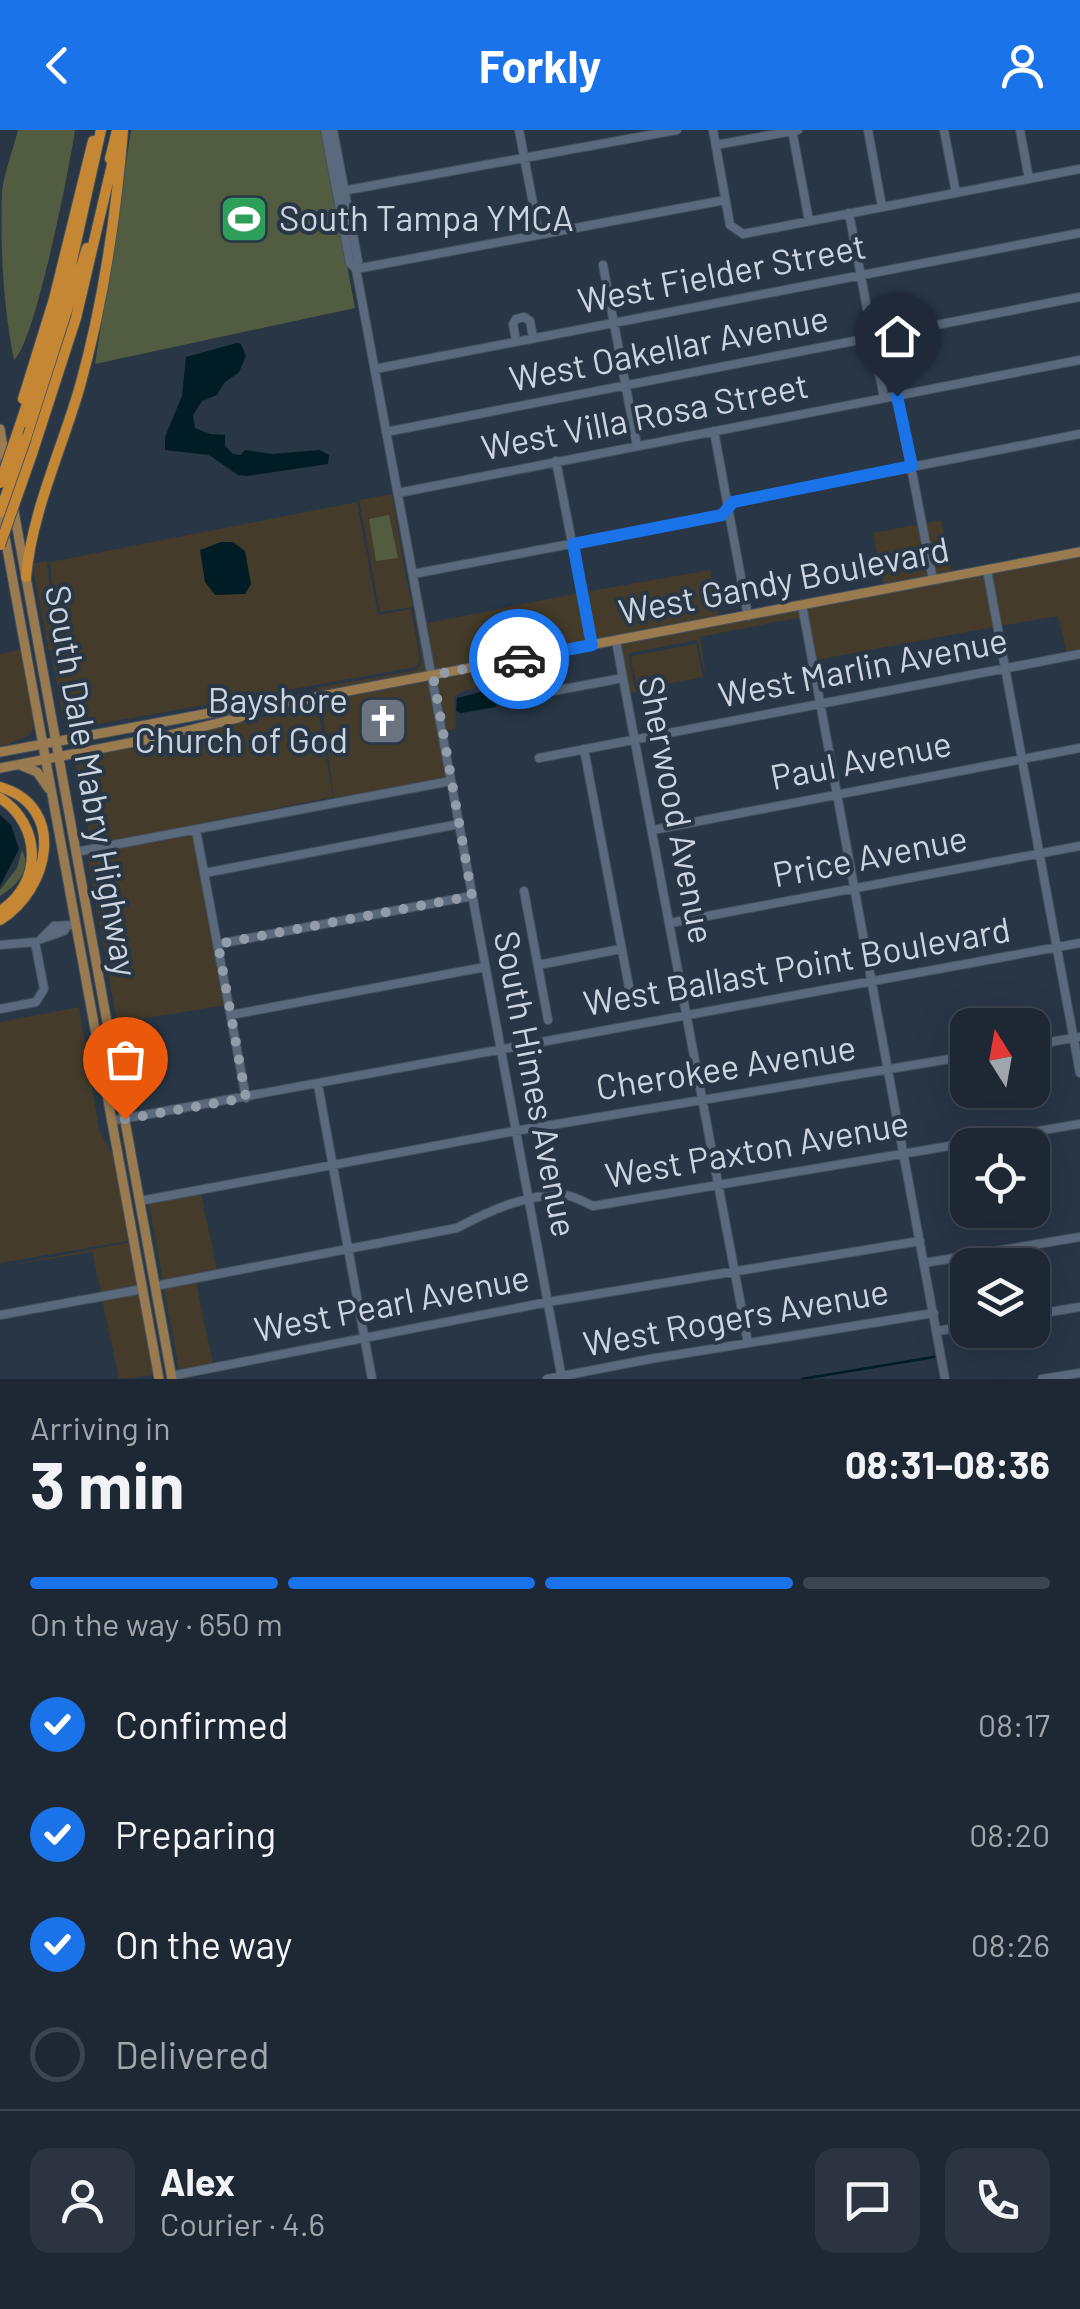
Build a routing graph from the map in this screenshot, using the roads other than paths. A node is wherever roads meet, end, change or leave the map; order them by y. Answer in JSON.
{"nodes":[{"id":1,"x":95,"y":130,"type":"edge"},
{"id":2,"x":120,"y":130,"type":"edge"},
{"id":3,"x":325,"y":130,"type":"edge"},
{"id":4,"x":333,"y":130,"type":"edge"},
{"id":5,"x":519,"y":130,"type":"edge"},
{"id":6,"x":677,"y":130,"type":"edge"},
{"id":7,"x":713,"y":130,"type":"edge"},
{"id":8,"x":794,"y":130,"type":"edge"},
{"id":9,"x":868,"y":130,"type":"edge"},
{"id":10,"x":944,"y":130,"type":"edge"},
{"id":11,"x":1020,"y":130,"type":"edge"},
{"id":12,"x":716,"y":145,"type":"junction"},
{"id":13,"x":524,"y":158,"type":"junction"},
{"id":14,"x":1080,"y":169,"type":"edge"},
{"id":15,"x":1029,"y":179,"type":"junction"},
{"id":16,"x":340,"y":192,"type":"junction"},
{"id":17,"x":956,"y":193,"type":"junction"},
{"id":18,"x":724,"y":200,"type":"junction"},
{"id":19,"x":882,"y":207,"type":"junction"},
{"id":20,"x":849,"y":214,"type":"junction"},
{"id":21,"x":810,"y":221,"type":"junction"},
{"id":22,"x":1080,"y":233,"type":"edge"},
{"id":23,"x":539,"y":235,"type":"junction"},
{"id":24,"x":603,"y":265,"type":"dead end"},
{"id":25,"x":356,"y":269,"type":"junction"},
{"id":26,"x":861,"y":276,"type":"junction"},
{"id":27,"x":1080,"y":297,"type":"edge"},
{"id":28,"x":613,"y":323,"type":"junction"},
{"id":29,"x":533,"y":337,"type":"junction"},
{"id":30,"x":872,"y":337,"type":"junction"},
{"id":31,"x":516,"y":340,"type":"junction"},
{"id":32,"x":1080,"y":360,"type":"edge"},
{"id":33,"x":374,"y":369,"type":"junction"},
{"id":34,"x":626,"y":385,"type":"junction"},
{"id":35,"x":897,"y":396,"type":"junction"},
{"id":36,"x":884,"y":398,"type":"junction"},
{"id":37,"x":19,"y":419,"type":"junction"},
{"id":38,"x":0,"y":429,"type":"edge"},
{"id":39,"x":714,"y":431,"type":"junction"},
{"id":40,"x":386,"y":432,"type":"junction"},
{"id":41,"x":1079,"y":438,"type":"edge"},
{"id":42,"x":638,"y":446,"type":"junction"},
{"id":43,"x":556,"y":462,"type":"junction"},
{"id":44,"x":0,"y":464,"type":"edge"},
{"id":45,"x":912,"y":466,"type":"junction"},
{"id":46,"x":0,"y":483,"type":"edge"},
{"id":47,"x":398,"y":493,"type":"junction"},
{"id":48,"x":728,"y":508,"type":"junction"},
{"id":49,"x":0,"y":511,"type":"edge"},
{"id":50,"x":573,"y":544,"type":"junction"},
{"id":51,"x":0,"y":545,"type":"edge"},
{"id":52,"x":1080,"y":552,"type":"edge"},
{"id":53,"x":988,"y":570,"type":"junction"},
{"id":54,"x":413,"y":574,"type":"junction"},
{"id":55,"x":26,"y":577,"type":"junction"},
{"id":56,"x":933,"y":580,"type":"junction"},
{"id":57,"x":802,"y":606,"type":"junction"},
{"id":58,"x":748,"y":616,"type":"junction"},
{"id":59,"x":616,"y":641,"type":"junction"},
{"id":60,"x":592,"y":645,"type":"junction"},
{"id":61,"x":1080,"y":654,"type":"edge"},
{"id":62,"x":523,"y":658,"type":"junction"},
{"id":63,"x":1005,"y":668,"type":"junction"},
{"id":64,"x":433,"y":675,"type":"junction"},
{"id":65,"x":623,"y":678,"type":"junction"},
{"id":66,"x":820,"y":704,"type":"junction"},
{"id":67,"x":262,"y":707,"type":"junction"},
{"id":68,"x":39,"y":721,"type":"junction"},
{"id":69,"x":636,"y":739,"type":"junction"},
{"id":70,"x":56,"y":741,"type":"junction"},
{"id":71,"x":43,"y":744,"type":"junction"},
{"id":72,"x":1080,"y":748,"type":"edge"},
{"id":73,"x":584,"y":749,"type":"junction"},
{"id":74,"x":6,"y":751,"type":"edge"},
{"id":75,"x":59,"y":757,"type":"junction"},
{"id":76,"x":539,"y":758,"type":"dead end"},
{"id":77,"x":46,"y":759,"type":"junction"},
{"id":78,"x":1022,"y":759,"type":"junction"},
{"id":79,"x":17,"y":764,"type":"junction"},
{"id":80,"x":0,"y":768,"type":"edge"},
{"id":81,"x":451,"y":781,"type":"junction"},
{"id":82,"x":0,"y":787,"type":"edge"},
{"id":83,"x":52,"y":793,"type":"junction"},
{"id":84,"x":838,"y":794,"type":"junction"},
{"id":85,"x":0,"y":798,"type":"edge"},
{"id":86,"x":458,"y":824,"type":"junction"},
{"id":87,"x":196,"y":830,"type":"junction"},
{"id":88,"x":653,"y":830,"type":"junction"},
{"id":89,"x":1080,"y":846,"type":"edge"},
{"id":90,"x":76,"y":852,"type":"junction"},
{"id":91,"x":1039,"y":853,"type":"junction"},
{"id":92,"x":204,"y":872,"type":"junction"},
{"id":93,"x":855,"y":887,"type":"junction"},
{"id":94,"x":524,"y":892,"type":"dead end"},
{"id":95,"x":472,"y":896,"type":"junction"},
{"id":96,"x":0,"y":912,"type":"edge"},
{"id":97,"x":0,"y":920,"type":"edge"},
{"id":98,"x":90,"y":922,"type":"junction"},
{"id":99,"x":670,"y":923,"type":"junction"},
{"id":100,"x":71,"y":926,"type":"junction"},
{"id":101,"x":38,"y":940,"type":"junction"},
{"id":102,"x":1080,"y":943,"type":"edge"},
{"id":103,"x":218,"y":944,"type":"junction"},
{"id":104,"x":0,"y":945,"type":"edge"},
{"id":105,"x":1057,"y":947,"type":"junction"},
{"id":106,"x":622,"y":949,"type":"junction"},
{"id":107,"x":538,"y":966,"type":"junction"},
{"id":108,"x":485,"y":967,"type":"junction"},
{"id":109,"x":872,"y":981,"type":"junction"},
{"id":110,"x":632,"y":1003,"type":"dead end"},
{"id":111,"x":0,"y":1009,"type":"edge"},
{"id":112,"x":106,"y":1011,"type":"junction"},
{"id":113,"x":90,"y":1014,"type":"junction"},
{"id":114,"x":687,"y":1014,"type":"junction"},
{"id":115,"x":231,"y":1015,"type":"junction"},
{"id":116,"x":548,"y":1020,"type":"dead end"},
{"id":117,"x":1077,"y":1038,"type":"edge"},
{"id":118,"x":1050,"y":1042,"type":"edge"},
{"id":119,"x":500,"y":1050,"type":"junction"},
{"id":120,"x":950,"y":1059,"type":"edge"},
{"id":121,"x":888,"y":1070,"type":"junction"},
{"id":122,"x":1080,"y":1073,"type":"edge"},
{"id":123,"x":318,"y":1084,"type":"junction"},
{"id":124,"x":246,"y":1098,"type":"junction"},
{"id":125,"x":703,"y":1100,"type":"junction"},
{"id":126,"x":125,"y":1119,"type":"junction"},
{"id":127,"x":111,"y":1121,"type":"junction"},
{"id":128,"x":1080,"y":1124,"type":"edge"},
{"id":129,"x":516,"y":1131,"type":"junction"},
{"id":130,"x":904,"y":1153,"type":"junction"},
{"id":131,"x":332,"y":1166,"type":"junction"},
{"id":132,"x":718,"y":1184,"type":"junction"},
{"id":133,"x":528,"y":1200,"type":"junction"},
{"id":134,"x":140,"y":1201,"type":"junction"},
{"id":135,"x":1080,"y":1237,"type":"edge"},
{"id":136,"x":920,"y":1241,"type":"junction"},
{"id":137,"x":348,"y":1249,"type":"junction"},
{"id":138,"x":136,"y":1252,"type":"junction"},
{"id":139,"x":924,"y":1263,"type":"junction"},
{"id":140,"x":735,"y":1271,"type":"junction"},
{"id":141,"x":156,"y":1286,"type":"junction"},
{"id":142,"x":142,"y":1289,"type":"junction"},
{"id":143,"x":548,"y":1302,"type":"junction"},
{"id":144,"x":1080,"y":1308,"type":"edge"},
{"id":145,"x":1050,"y":1312,"type":"edge"},
{"id":146,"x":934,"y":1313,"type":"junction"},
{"id":147,"x":0,"y":1315,"type":"edge"},
{"id":148,"x":162,"y":1323,"type":"junction"},
{"id":149,"x":950,"y":1328,"type":"edge"},
{"id":150,"x":937,"y":1330,"type":"junction"},
{"id":151,"x":364,"y":1337,"type":"junction"},
{"id":152,"x":748,"y":1343,"type":"junction"},
{"id":153,"x":1080,"y":1373,"type":"edge"},
{"id":154,"x":172,"y":1377,"type":"edge"},
{"id":155,"x":562,"y":1378,"type":"edge"},
{"id":156,"x":156,"y":1379,"type":"edge"},
{"id":157,"x":372,"y":1379,"type":"edge"},
{"id":158,"x":547,"y":1379,"type":"edge"},
{"id":159,"x":945,"y":1379,"type":"edge"},
{"id":160,"x":1042,"y":1379,"type":"edge"}],
"edges":[{"from":1,"to":37,"type":"highway"},
{"from":1,"to":37,"type":"highway"},
{"from":2,"to":49,"type":"highway","bridge":true},
{"from":2,"to":51,"type":"highway","bridge":true},
{"from":2,"to":55,"type":"highway"},
{"from":3,"to":16,"type":"street","name":"South Himes Avenue"},
{"from":4,"to":16,"type":"street","name":"South Himes Avenue"},
{"from":5,"to":13,"type":"street"},
{"from":6,"to":13,"type":"street"},
{"from":7,"to":12,"type":"street"},
{"from":8,"to":12,"type":"street"},
{"from":8,"to":21,"type":"street"},
{"from":9,"to":19,"type":"street"},
{"from":10,"to":17,"type":"street"},
{"from":11,"to":15,"type":"street"},
{"from":12,"to":18,"type":"street"},
{"from":13,"to":16,"type":"street"},
{"from":13,"to":23,"type":"street"},
{"from":14,"to":15,"type":"street"},
{"from":15,"to":17,"type":"street"},
{"from":16,"to":25,"type":"street","name":"South Himes Avenue"},
{"from":17,"to":19,"type":"street"},
{"from":18,"to":21,"type":"street"},
{"from":18,"to":23,"type":"street"},
{"from":19,"to":20,"type":"street"},
{"from":20,"to":21,"type":"street"},
{"from":20,"to":26,"type":"street"},
{"from":22,"to":26,"type":"street","name":"West Fielder Street"},
{"from":23,"to":25,"type":"street"},
{"from":24,"to":28,"type":"street"},
{"from":25,"to":33,"type":"street","name":"South Himes Avenue"},
{"from":26,"to":28,"type":"street","name":"West Fielder Street"},
{"from":26,"to":30,"type":"street"},
{"from":27,"to":30,"type":"street","name":"West Oakellar Avenue"},
{"from":28,"to":29,"type":"street","name":"West Fielder Street"},
{"from":28,"to":34,"type":"street"},
{"from":29,"to":31,"type":"street","name":"West Fielder Street"},
{"from":29,"to":31,"type":"street"},
{"from":30,"to":34,"type":"street","name":"West Oakellar Avenue"},
{"from":30,"to":36,"type":"street"},
{"from":31,"to":33,"type":"street","name":"West Fielder Street"},
{"from":32,"to":35,"type":"street","name":"West Villa Rosa Street"},
{"from":33,"to":40,"type":"street","name":"South Himes Avenue"},
{"from":34,"to":40,"type":"street","name":"West Oakellar Avenue"},
{"from":34,"to":42,"type":"street"},
{"from":35,"to":36,"type":"street","name":"West Villa Rosa Street"},
{"from":35,"to":45,"type":"street"},
{"from":36,"to":39,"type":"street","name":"West Villa Rosa Street"},
{"from":37,"to":44,"type":"highway","bridge":true},
{"from":37,"to":46,"type":"highway","bridge":true},
{"from":38,"to":55,"type":"main road","name":"South Dale Mabry Highway"},
{"from":39,"to":42,"type":"street","name":"West Villa Rosa Street"},
{"from":39,"to":48,"type":"street"},
{"from":40,"to":47,"type":"street","name":"South Himes Avenue"},
{"from":41,"to":45,"type":"street"},
{"from":42,"to":43,"type":"street","name":"West Villa Rosa Street"},
{"from":43,"to":47,"type":"street","name":"West Villa Rosa Street"},
{"from":43,"to":50,"type":"street","name":"Sherwood Avenue"},
{"from":45,"to":48,"type":"street"},
{"from":45,"to":56,"type":"street"},
{"from":47,"to":54,"type":"street","name":"South Himes Avenue"},
{"from":48,"to":50,"type":"street"},
{"from":48,"to":58,"type":"street"},
{"from":49,"to":68,"type":"main road","name":"South Dale Mabry Highway"},
{"from":50,"to":54,"type":"street"},
{"from":50,"to":60,"type":"street","name":"Sherwood Avenue"},
{"from":52,"to":53,"type":"main road","name":"West Gandy Boulevard"},
{"from":53,"to":56,"type":"main road","name":"West Gandy Boulevard"},
{"from":53,"to":63,"type":"street"},
{"from":54,"to":64,"type":"street","name":"South Himes Avenue"},
{"from":55,"to":70,"type":"main road","name":"South Dale Mabry Highway"},
{"from":56,"to":57,"type":"main road","name":"West Gandy Boulevard"},
{"from":57,"to":58,"type":"main road","name":"West Gandy Boulevard"},
{"from":57,"to":66,"type":"street"},
{"from":58,"to":59,"type":"main road","name":"West Gandy Boulevard"},
{"from":59,"to":60,"type":"main road","name":"West Gandy Boulevard"},
{"from":59,"to":65,"type":"street","name":"Sherwood Avenue"},
{"from":60,"to":62,"type":"main road","name":"West Gandy Boulevard"},
{"from":61,"to":63,"type":"street","name":"West Marlin Avenue"},
{"from":62,"to":64,"type":"main road","name":"West Gandy Boulevard"},
{"from":62,"to":65,"type":"street"},
{"from":63,"to":66,"type":"street","name":"West Marlin Avenue"},
{"from":63,"to":78,"type":"street"},
{"from":64,"to":67,"type":"main road","name":"West Gandy Boulevard"},
{"from":64,"to":81,"type":"street","name":"South Himes Avenue"},
{"from":65,"to":69,"type":"street","name":"Sherwood Avenue"},
{"from":66,"to":69,"type":"street","name":"West Marlin Avenue"},
{"from":66,"to":84,"type":"street"},
{"from":67,"to":70,"type":"main road","name":"West Gandy Boulevard"},
{"from":67,"to":75,"type":"main road","name":"West Gandy Boulevard"},
{"from":68,"to":71,"type":"main road","name":"South Dale Mabry Highway"},
{"from":68,"to":74,"type":"main road"},
{"from":69,"to":73,"type":"street","name":"West Marlin Avenue"},
{"from":69,"to":88,"type":"street","name":"Sherwood Avenue"},
{"from":70,"to":71,"type":"main road","name":"West Gandy Boulevard"},
{"from":70,"to":75,"type":"main road","name":"South Dale Mabry Highway"},
{"from":71,"to":74,"type":"main road","name":"West Gandy Boulevard"},
{"from":71,"to":77,"type":"main road","name":"South Dale Mabry Highway"},
{"from":72,"to":78,"type":"street","name":"Paul Avenue"},
{"from":73,"to":76,"type":"street","name":"West Marlin Avenue"},
{"from":73,"to":106,"type":"street"},
{"from":75,"to":77,"type":"main road","name":"West Gandy Boulevard"},
{"from":75,"to":90,"type":"main road","name":"South Dale Mabry Highway"},
{"from":77,"to":79,"type":"main road","name":"West Gandy Boulevard"},
{"from":77,"to":83,"type":"main road","name":"South Dale Mabry Highway"},
{"from":78,"to":84,"type":"street","name":"Paul Avenue"},
{"from":78,"to":91,"type":"street"},
{"from":79,"to":80,"type":"main road","name":"West Gandy Boulevard"},
{"from":79,"to":83,"type":"main road"},
{"from":81,"to":86,"type":"street","name":"South Himes Avenue"},
{"from":81,"to":87,"type":"street"},
{"from":82,"to":97,"type":"highway"},
{"from":83,"to":100,"type":"main road","name":"South Dale Mabry Highway"},
{"from":84,"to":88,"type":"street","name":"Paul Avenue"},
{"from":84,"to":93,"type":"street"},
{"from":85,"to":96,"type":"highway"},
{"from":86,"to":92,"type":"street"},
{"from":86,"to":95,"type":"street","name":"South Himes Avenue"},
{"from":87,"to":90,"type":"street"},
{"from":87,"to":92,"type":"street"},
{"from":88,"to":99,"type":"street","name":"Sherwood Avenue"},
{"from":89,"to":91,"type":"street","name":"Price Avenue"},
{"from":90,"to":98,"type":"main road","name":"South Dale Mabry Highway"},
{"from":91,"to":93,"type":"street","name":"Price Avenue"},
{"from":91,"to":105,"type":"street"},
{"from":92,"to":103,"type":"street"},
{"from":93,"to":99,"type":"street","name":"Price Avenue"},
{"from":93,"to":109,"type":"street"},
{"from":94,"to":107,"type":"street"},
{"from":95,"to":103,"type":"street"},
{"from":95,"to":108,"type":"street","name":"South Himes Avenue"},
{"from":98,"to":100,"type":"main road"},
{"from":98,"to":112,"type":"main road","name":"South Dale Mabry Highway"},
{"from":99,"to":114,"type":"street","name":"Sherwood Avenue"},
{"from":100,"to":101,"type":"street"},
{"from":100,"to":113,"type":"main road","name":"South Dale Mabry Highway"},
{"from":101,"to":104,"type":"street"},
{"from":101,"to":111,"type":"street"},
{"from":102,"to":105,"type":"street","name":"West Ballast Point Boulevard"},
{"from":103,"to":115,"type":"street"},
{"from":105,"to":109,"type":"street","name":"West Ballast Point Boulevard"},
{"from":105,"to":117,"type":"street"},
{"from":106,"to":107,"type":"street"},
{"from":106,"to":110,"type":"street"},
{"from":107,"to":116,"type":"street"},
{"from":108,"to":115,"type":"street"},
{"from":108,"to":119,"type":"street","name":"South Himes Avenue"},
{"from":109,"to":114,"type":"street","name":"West Ballast Point Boulevard"},
{"from":109,"to":121,"type":"street"},
{"from":112,"to":113,"type":"main road"},
{"from":112,"to":126,"type":"main road","name":"South Dale Mabry Highway"},
{"from":113,"to":127,"type":"main road","name":"South Dale Mabry Highway"},
{"from":114,"to":119,"type":"street","name":"West Ballast Point Boulevard"},
{"from":114,"to":125,"type":"street","name":"Sherwood Avenue"},
{"from":115,"to":124,"type":"street"},
{"from":117,"to":118,"type":"street"},
{"from":117,"to":122,"type":"street"},
{"from":119,"to":123,"type":"street","name":"West Ballast Point Boulevard"},
{"from":119,"to":129,"type":"street","name":"South Himes Avenue"},
{"from":120,"to":121,"type":"street","name":"Cherokee Avenue"},
{"from":121,"to":125,"type":"street","name":"Cherokee Avenue"},
{"from":121,"to":130,"type":"street"},
{"from":123,"to":124,"type":"street","name":"West Ballast Point Boulevard"},
{"from":123,"to":131,"type":"street"},
{"from":124,"to":126,"type":"street","name":"West Ballast Point Boulevard"},
{"from":125,"to":129,"type":"street","name":"Cherokee Avenue"},
{"from":125,"to":132,"type":"street","name":"Sherwood Avenue"},
{"from":126,"to":127,"type":"street","name":"West Ballast Point Boulevard"},
{"from":126,"to":134,"type":"main road","name":"South Dale Mabry Highway"},
{"from":127,"to":138,"type":"main road","name":"South Dale Mabry Highway"},
{"from":128,"to":130,"type":"street","name":"West Paxton Avenue"},
{"from":129,"to":131,"type":"street","name":"Cherokee Avenue"},
{"from":129,"to":133,"type":"street","name":"South Himes Avenue"},
{"from":130,"to":132,"type":"street","name":"West Paxton Avenue"},
{"from":130,"to":136,"type":"street"},
{"from":131,"to":134,"type":"street","name":"Cherokee Avenue"},
{"from":131,"to":137,"type":"street"},
{"from":132,"to":133,"type":"street","name":"West Paxton Avenue"},
{"from":132,"to":140,"type":"street","name":"Sherwood Avenue"},
{"from":133,"to":137,"type":"street","name":"West Paxton Avenue"},
{"from":133,"to":143,"type":"street","name":"South Himes Avenue"},
{"from":134,"to":141,"type":"main road","name":"South Dale Mabry Highway"},
{"from":135,"to":139,"type":"street"},
{"from":136,"to":139,"type":"street"},
{"from":136,"to":140,"type":"street","name":"West Pearl Avenue"},
{"from":137,"to":141,"type":"street","name":"West Paxton Avenue"},
{"from":137,"to":151,"type":"street"},
{"from":138,"to":141,"type":"main road"},
{"from":138,"to":142,"type":"main road","name":"South Dale Mabry Highway"},
{"from":139,"to":146,"type":"street"},
{"from":140,"to":143,"type":"street","name":"West Pearl Avenue"},
{"from":140,"to":152,"type":"street","name":"Sherwood Avenue"},
{"from":141,"to":148,"type":"main road","name":"South Dale Mabry Highway"},
{"from":142,"to":147,"type":"street"},
{"from":142,"to":148,"type":"main road"},
{"from":142,"to":156,"type":"main road","name":"South Dale Mabry Highway"},
{"from":143,"to":151,"type":"street","name":"West Pearl Avenue"},
{"from":143,"to":155,"type":"street","name":"South Himes Avenue"},
{"from":144,"to":145,"type":"street"},
{"from":146,"to":150,"type":"street"},
{"from":146,"to":152,"type":"street","name":"West Rogers Avenue"},
{"from":148,"to":154,"type":"main road","name":"South Dale Mabry Highway"},
{"from":149,"to":150,"type":"street","name":"West Rogers Avenue"},
{"from":150,"to":159,"type":"street"},
{"from":151,"to":154,"type":"street","name":"West Pearl Avenue"},
{"from":151,"to":157,"type":"street"},
{"from":152,"to":155,"type":"street","name":"West Rogers Avenue"},
{"from":153,"to":160,"type":"street"},
{"from":155,"to":158,"type":"street","name":"West Rogers Avenue"}]}
